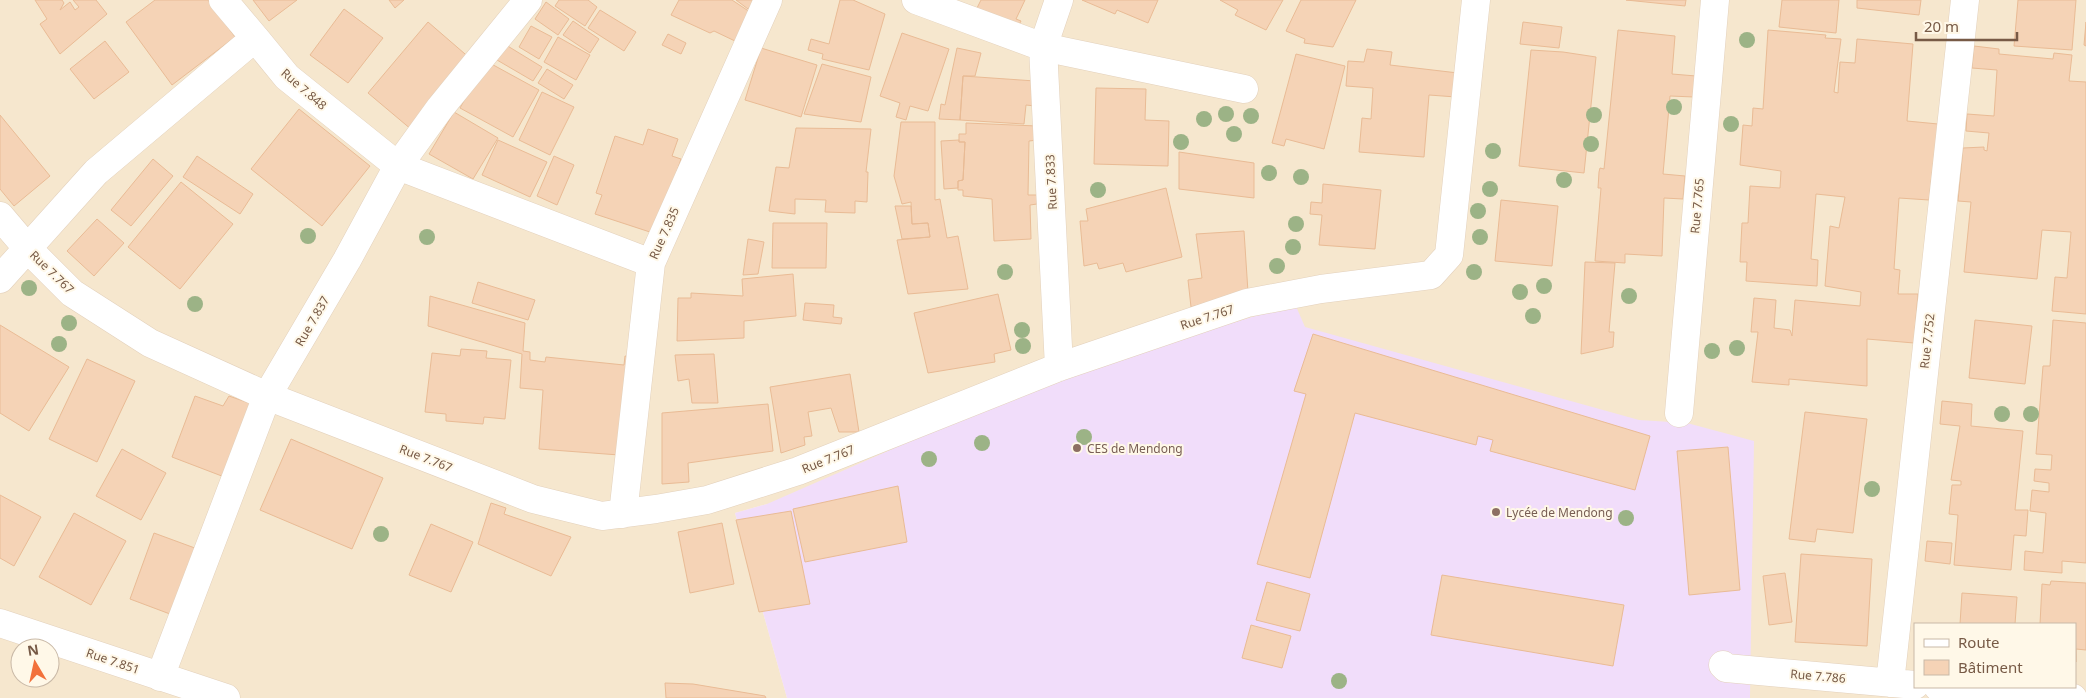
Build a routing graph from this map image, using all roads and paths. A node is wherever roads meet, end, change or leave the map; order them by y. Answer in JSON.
{"nodes":[{"id":1,"x":223,"y":0,"type":"edge"},
{"id":2,"x":528,"y":0,"type":"edge"},
{"id":3,"x":768,"y":0,"type":"edge"},
{"id":4,"x":916,"y":0,"type":"edge"},
{"id":5,"x":1059,"y":0,"type":"edge"},
{"id":6,"x":1476,"y":0,"type":"edge"},
{"id":7,"x":1716,"y":0,"type":"edge"},
{"id":8,"x":1965,"y":0,"type":"edge"},
{"id":9,"x":255,"y":38,"type":"junction"},
{"id":10,"x":1043,"y":47,"type":"junction"},
{"id":11,"x":1244,"y":89,"type":"dead end"},
{"id":12,"x":398,"y":166,"type":"junction"},
{"id":13,"x":0,"y":216,"type":"edge"},
{"id":14,"x":28,"y":249,"type":"junction"},
{"id":15,"x":650,"y":263,"type":"junction"},
{"id":16,"x":0,"y":279,"type":"edge"},
{"id":17,"x":1059,"y":366,"type":"junction"},
{"id":18,"x":267,"y":396,"type":"junction"},
{"id":19,"x":1679,"y":412,"type":"dead end"},
{"id":20,"x":623,"y":514,"type":"junction"},
{"id":21,"x":0,"y":623,"type":"edge"},
{"id":22,"x":1723,"y":665,"type":"dead end"},
{"id":23,"x":160,"y":677,"type":"junction"},
{"id":24,"x":1902,"y":684,"type":"edge"},
{"id":25,"x":1950,"y":688,"type":"edge"},
{"id":26,"x":226,"y":698,"type":"edge"},
{"id":27,"x":2073,"y":698,"type":"edge"}],
"edges":[{"from":1,"to":9,"type":"street","name":"Rue 7.848"},
{"from":2,"to":12,"type":"street","name":"Rue 7.837"},
{"from":3,"to":15,"type":"street","name":"Rue 7.835"},
{"from":4,"to":10,"type":"street"},
{"from":5,"to":10,"type":"street","name":"Rue 7.833"},
{"from":6,"to":17,"type":"street","name":"Rue 7.767"},
{"from":7,"to":19,"type":"street","name":"Rue 7.765"},
{"from":8,"to":24,"type":"street","name":"Rue 7.752"},
{"from":9,"to":12,"type":"street","name":"Rue 7.848"},
{"from":9,"to":14,"type":"street"},
{"from":10,"to":11,"type":"street"},
{"from":10,"to":17,"type":"street","name":"Rue 7.833"},
{"from":12,"to":15,"type":"street","name":"Rue 7.848"},
{"from":12,"to":18,"type":"street","name":"Rue 7.837"},
{"from":13,"to":14,"type":"street","name":"Rue 7.767"},
{"from":14,"to":16,"type":"street"},
{"from":14,"to":18,"type":"street","name":"Rue 7.767"},
{"from":15,"to":20,"type":"street","name":"Rue 7.835"},
{"from":17,"to":20,"type":"street","name":"Rue 7.767"},
{"from":18,"to":20,"type":"street","name":"Rue 7.767"},
{"from":18,"to":23,"type":"street","name":"Rue 7.837"},
{"from":21,"to":23,"type":"street","name":"Rue 7.851"},
{"from":22,"to":24,"type":"street","name":"Rue 7.786"},
{"from":23,"to":26,"type":"street","name":"Rue 7.851"},
{"from":25,"to":27,"type":"street"}]}
